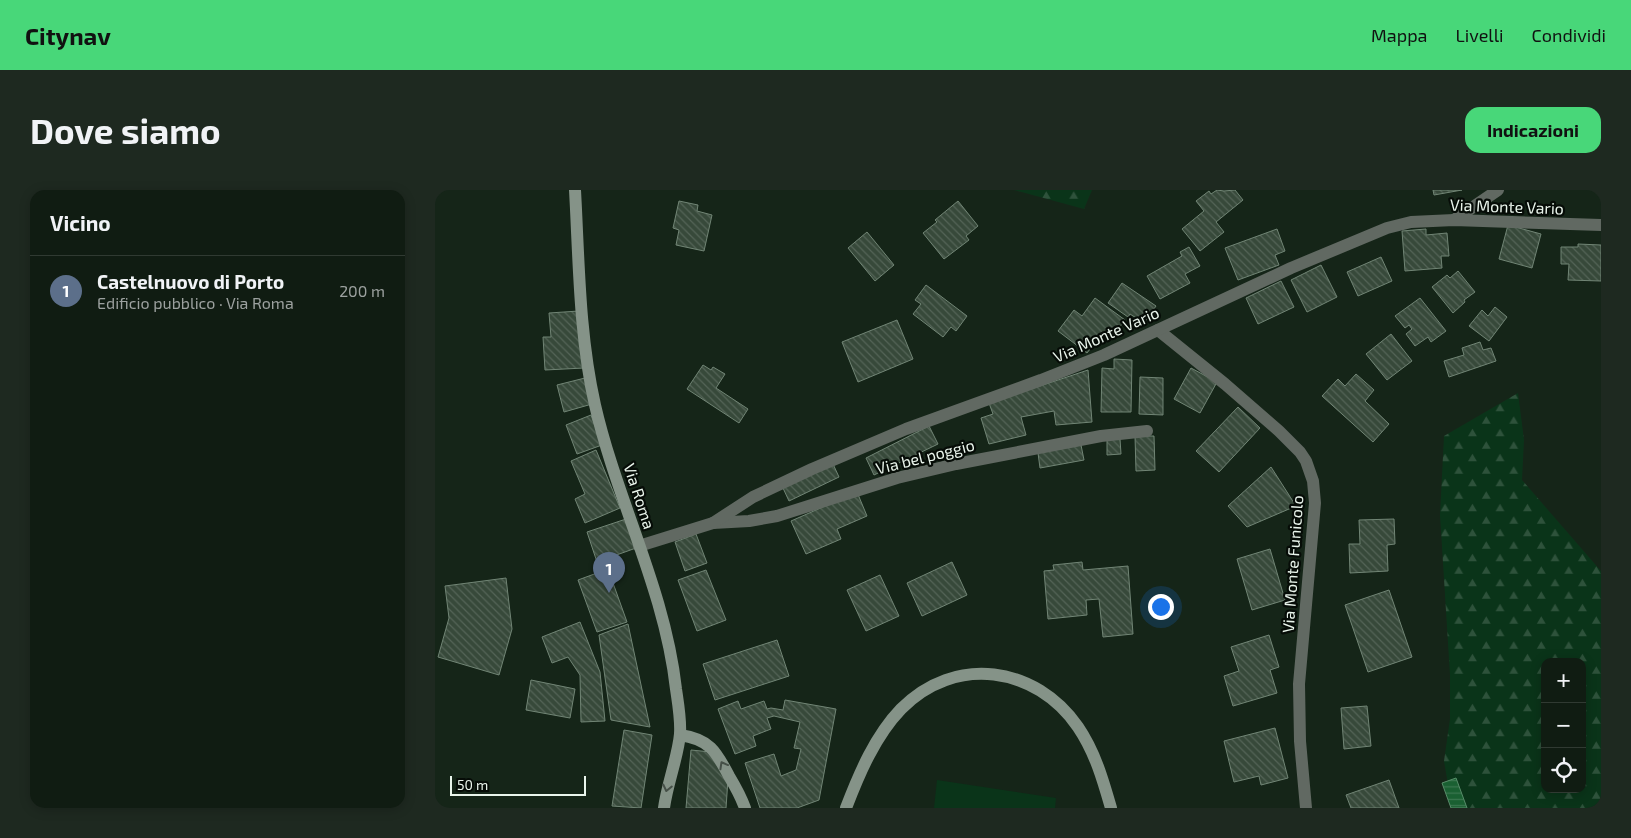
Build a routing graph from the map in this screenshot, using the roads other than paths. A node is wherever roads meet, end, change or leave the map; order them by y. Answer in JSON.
{"nodes":[{"id":1,"x":575,"y":190,"type":"edge"},
{"id":2,"x":1499,"y":190,"type":"edge"},
{"id":3,"x":1454,"y":220,"type":"junction"},
{"id":4,"x":1601,"y":225,"type":"edge"},
{"id":5,"x":1158,"y":330,"type":"junction"},
{"id":6,"x":1147,"y":431,"type":"dead end"},
{"id":7,"x":713,"y":523,"type":"junction"},
{"id":8,"x":639,"y":546,"type":"junction"},
{"id":9,"x":680,"y":735,"type":"junction"},
{"id":10,"x":664,"y":808,"type":"edge"},
{"id":11,"x":745,"y":808,"type":"edge"},
{"id":12,"x":846,"y":808,"type":"edge"},
{"id":13,"x":1111,"y":808,"type":"edge"},
{"id":14,"x":1306,"y":808,"type":"edge"}],
"edges":[{"from":1,"to":8,"type":"main road","name":"Via Roma"},
{"from":2,"to":3,"type":"street"},
{"from":3,"to":4,"type":"street","name":"Via Monte Vario"},
{"from":3,"to":5,"type":"street","name":"Via Monte Vario"},
{"from":5,"to":7,"type":"street","name":"Via Monte Vario"},
{"from":5,"to":14,"type":"street","name":"Via Monte Funicolo"},
{"from":6,"to":7,"type":"street","name":"Via bel poggio"},
{"from":7,"to":8,"type":"street","name":"Via Monte Vario"},
{"from":8,"to":9,"type":"main road","name":"Via Roma"},
{"from":9,"to":10,"type":"main road","name":"Via Roma","one_way":true},
{"from":11,"to":9,"type":"main road","one_way":true},
{"from":12,"to":13,"type":"main road"}]}
